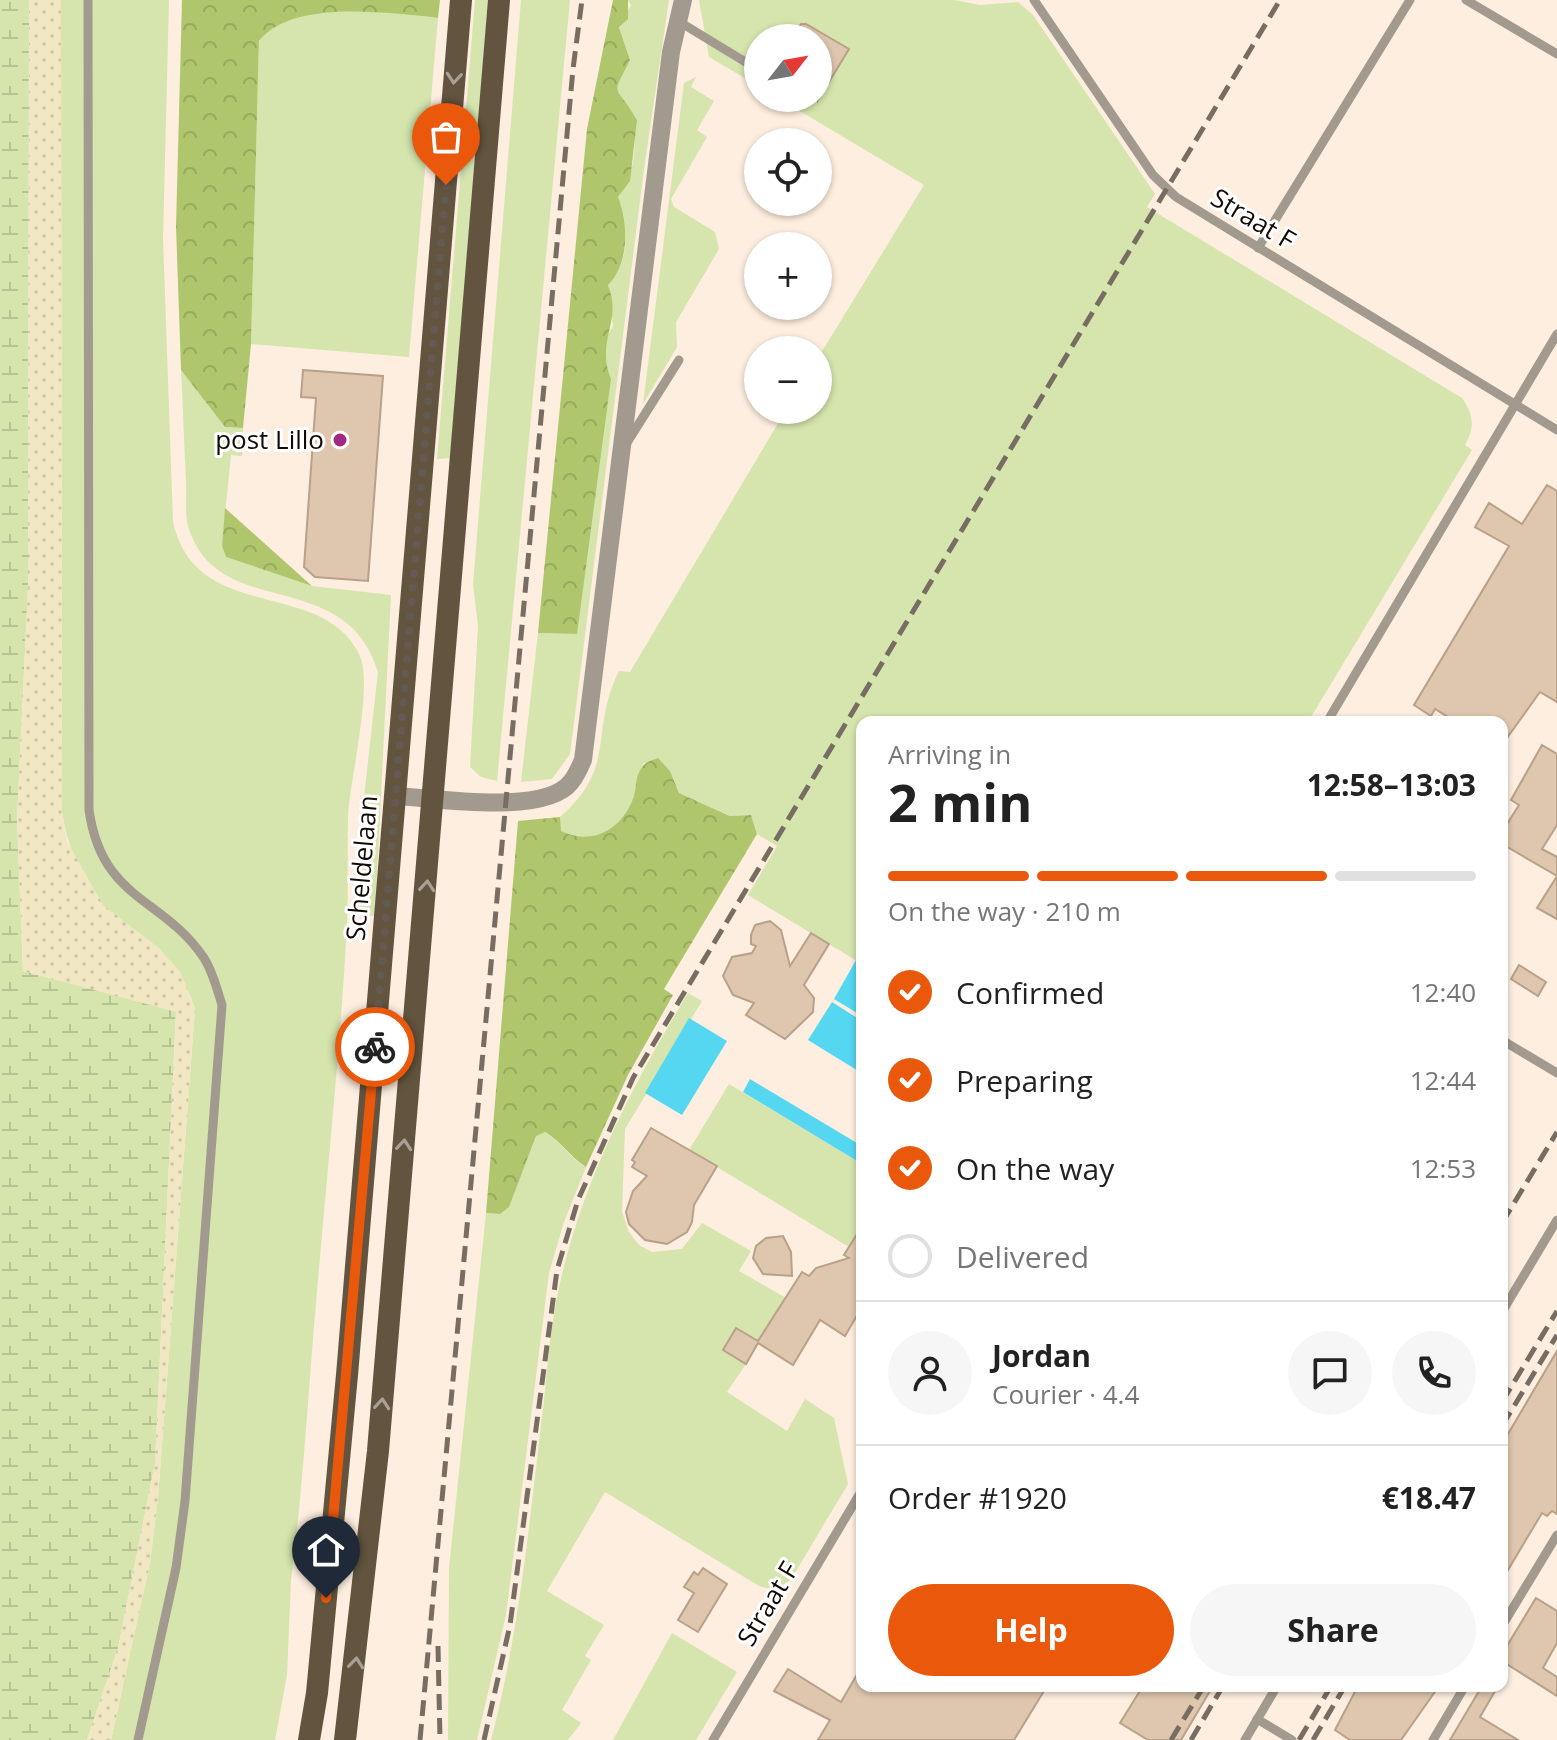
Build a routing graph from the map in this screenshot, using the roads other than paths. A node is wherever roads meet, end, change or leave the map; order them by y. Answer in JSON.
{"nodes":[{"id":1,"x":88,"y":0,"type":"edge"},
{"id":2,"x":461,"y":0,"type":"edge"},
{"id":3,"x":499,"y":0,"type":"edge"},
{"id":4,"x":683,"y":0,"type":"edge"},
{"id":5,"x":1034,"y":0,"type":"edge"},
{"id":6,"x":1410,"y":0,"type":"edge"},
{"id":7,"x":1466,"y":0,"type":"edge"},
{"id":8,"x":678,"y":21,"type":"junction"},
{"id":9,"x":1557,"y":54,"type":"edge"},
{"id":10,"x":744,"y":61,"type":"edge"},
{"id":11,"x":1258,"y":248,"type":"junction"},
{"id":12,"x":1557,"y":334,"type":"edge"},
{"id":13,"x":679,"y":360,"type":"dead end"},
{"id":14,"x":1515,"y":405,"type":"junction"},
{"id":15,"x":1557,"y":430,"type":"edge"},
{"id":16,"x":622,"y":451,"type":"junction"},
{"id":17,"x":1331,"y":716,"type":"edge"},
{"id":18,"x":396,"y":796,"type":"junction"},
{"id":19,"x":434,"y":798,"type":"junction"},
{"id":20,"x":1508,"y":1044,"type":"edge"},
{"id":21,"x":1557,"y":1073,"type":"edge"},
{"id":22,"x":1557,"y":1220,"type":"edge"},
{"id":23,"x":1508,"y":1302,"type":"edge"},
{"id":24,"x":856,"y":1500,"type":"edge"},
{"id":25,"x":1557,"y":1535,"type":"edge"},
{"id":26,"x":1508,"y":1616,"type":"edge"},
{"id":27,"x":1273,"y":1692,"type":"edge"},
{"id":28,"x":1461,"y":1692,"type":"edge"},
{"id":29,"x":1257,"y":1719,"type":"junction"},
{"id":30,"x":138,"y":1740,"type":"edge"},
{"id":31,"x":309,"y":1740,"type":"edge"},
{"id":32,"x":345,"y":1740,"type":"edge"},
{"id":33,"x":713,"y":1740,"type":"edge"},
{"id":34,"x":1245,"y":1740,"type":"edge"},
{"id":35,"x":1292,"y":1740,"type":"edge"},
{"id":36,"x":1433,"y":1740,"type":"edge"}],
"edges":[{"from":1,"to":30,"type":"lane"},
{"from":2,"to":18,"type":"main road","name":"Scheldelaan","one_way":true},
{"from":3,"to":19,"type":"main road"},
{"from":4,"to":8,"type":"street"},
{"from":5,"to":11,"type":"lane","name":"Straat F"},
{"from":6,"to":11,"type":"lane"},
{"from":7,"to":9,"type":"lane"},
{"from":8,"to":10,"type":"lane"},
{"from":8,"to":16,"type":"street"},
{"from":11,"to":14,"type":"lane","name":"Straat F"},
{"from":12,"to":14,"type":"lane"},
{"from":13,"to":16,"type":"lane"},
{"from":14,"to":15,"type":"lane","name":"Straat F"},
{"from":14,"to":17,"type":"lane"},
{"from":16,"to":19,"type":"street"},
{"from":18,"to":19,"type":"street"},
{"from":18,"to":31,"type":"main road","name":"Scheldelaan"},
{"from":32,"to":19,"type":"main road","one_way":true},
{"from":20,"to":21,"type":"lane"},
{"from":22,"to":23,"type":"lane"},
{"from":24,"to":33,"type":"lane","name":"Straat F"},
{"from":25,"to":26,"type":"lane"},
{"from":27,"to":29,"type":"lane"},
{"from":28,"to":36,"type":"lane"},
{"from":29,"to":34,"type":"lane"},
{"from":29,"to":35,"type":"lane"}]}
